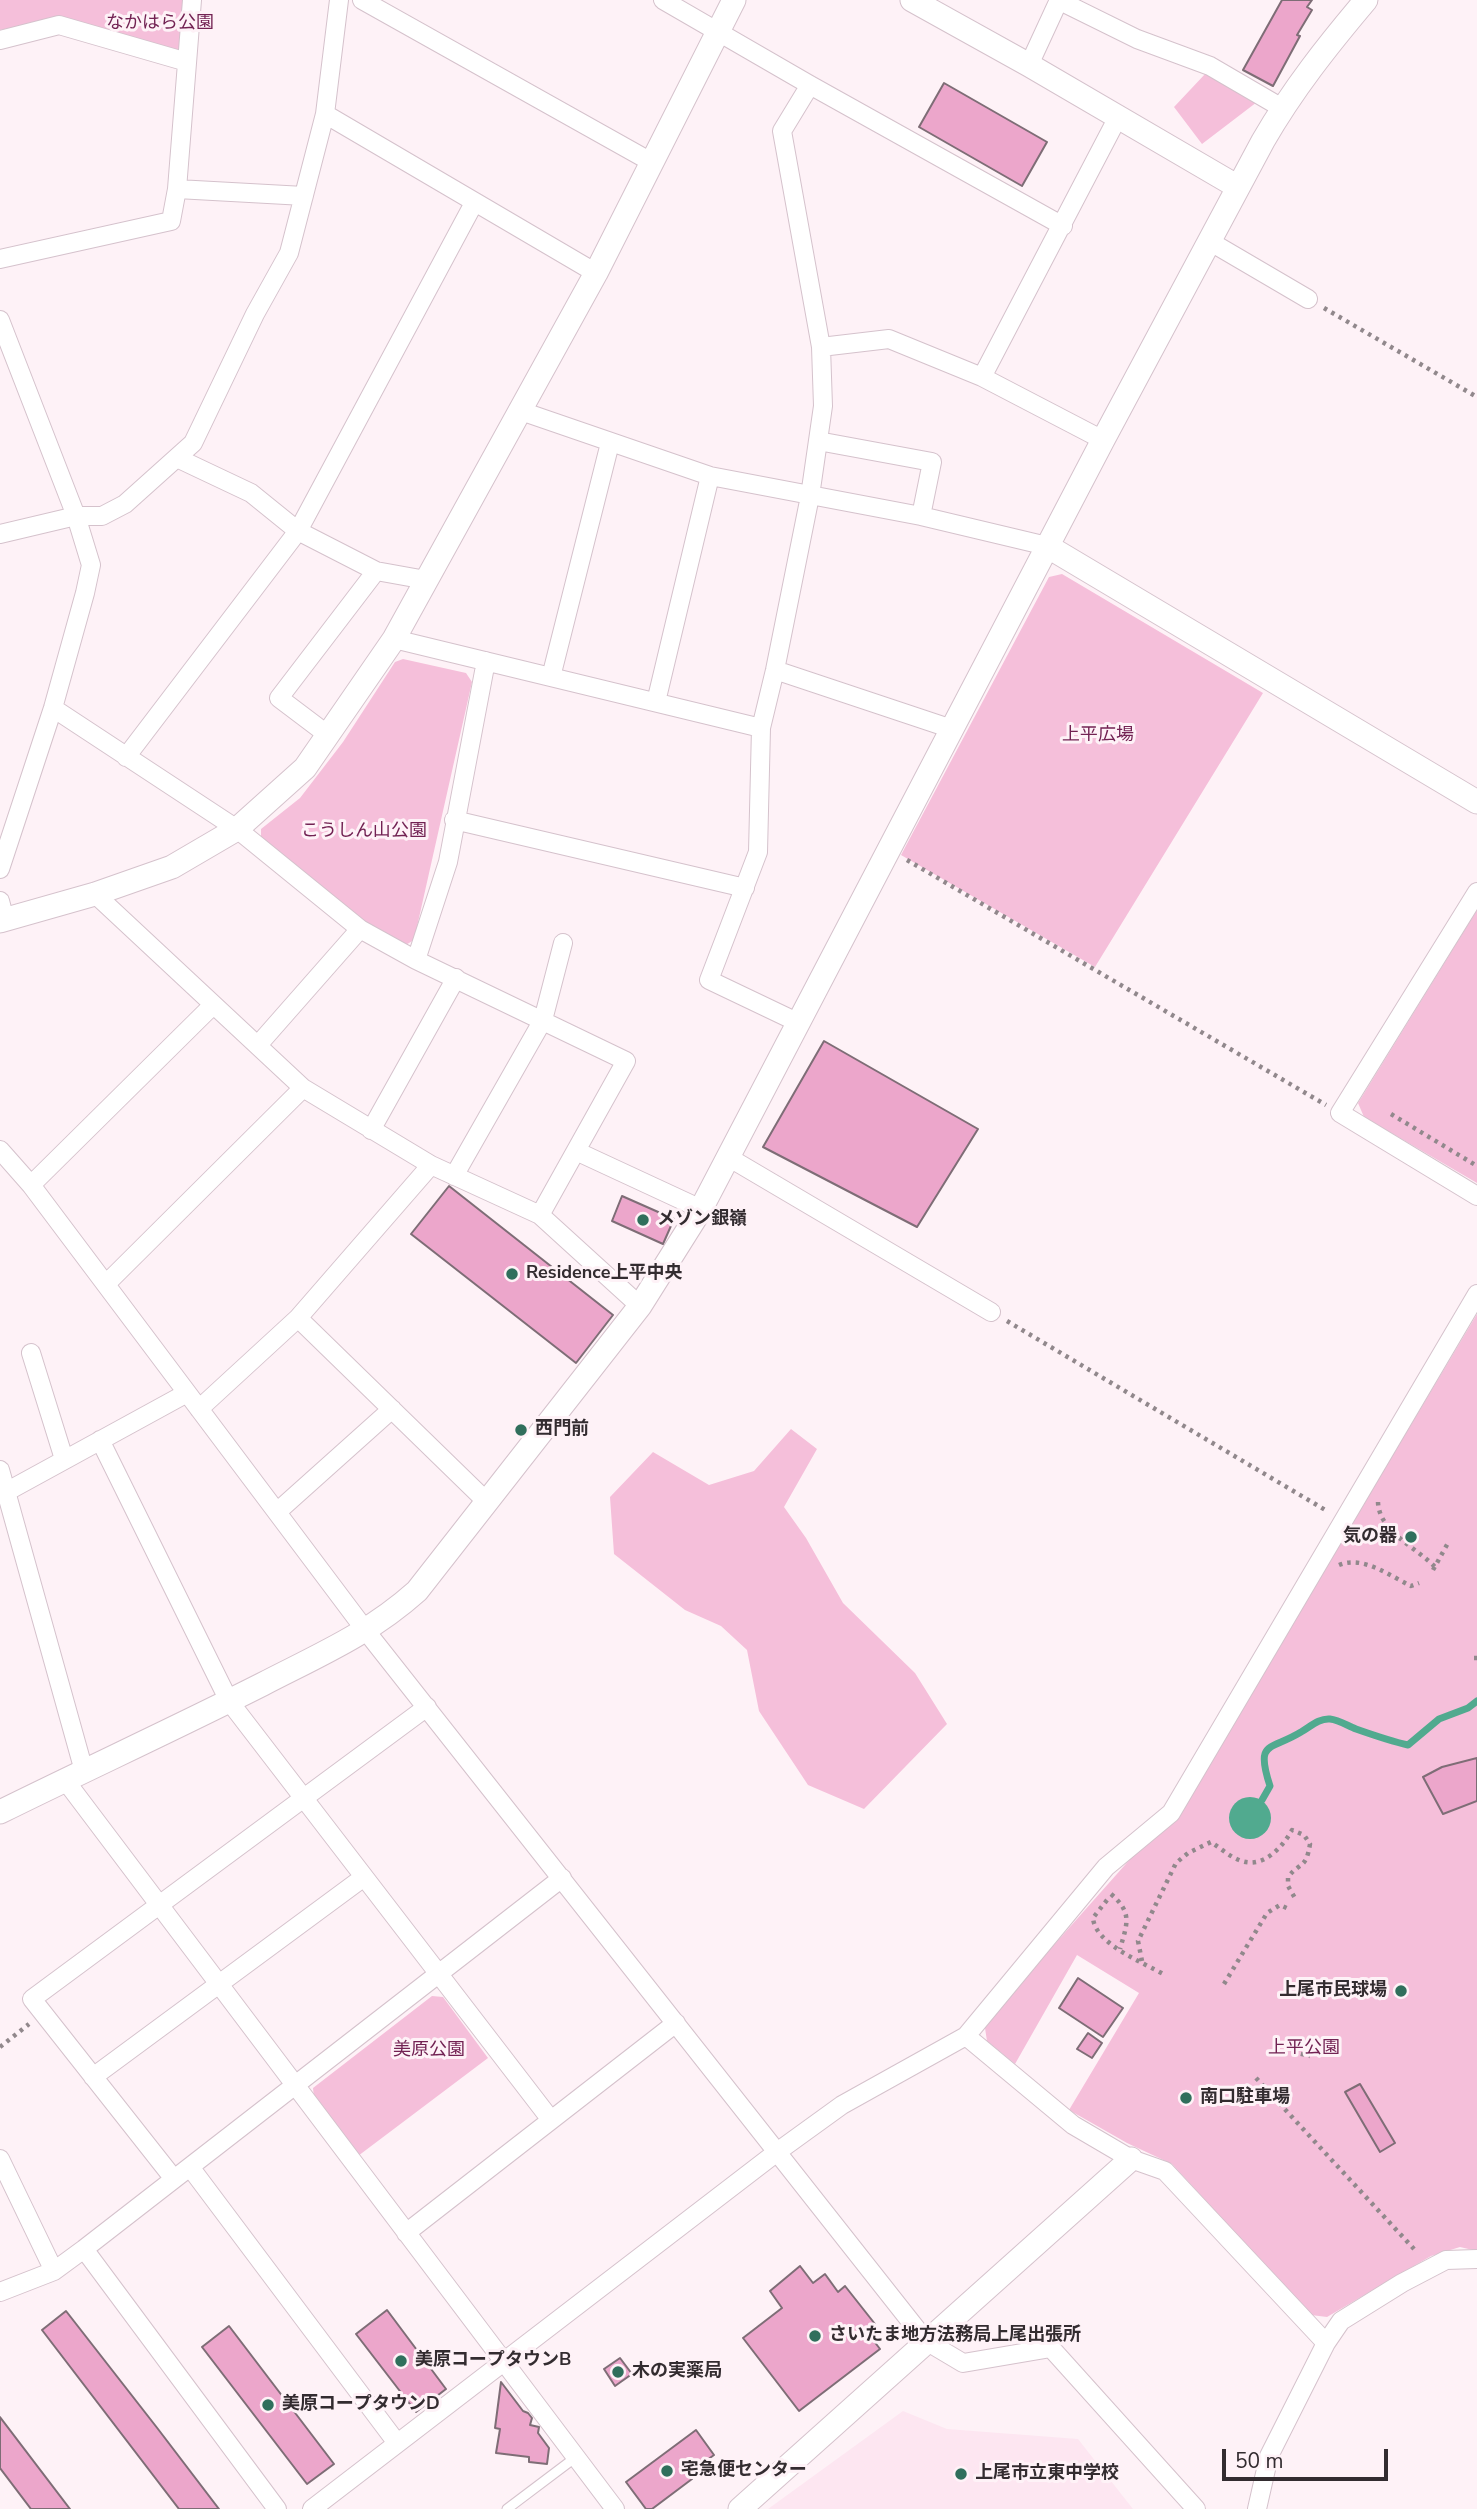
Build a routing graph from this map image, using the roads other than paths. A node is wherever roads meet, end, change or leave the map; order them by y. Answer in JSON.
{"nodes":[{"id":1,"x":192,"y":0,"type":"edge"},
{"id":2,"x":339,"y":0,"type":"edge"},
{"id":3,"x":362,"y":0,"type":"edge"},
{"id":4,"x":663,"y":0,"type":"edge"},
{"id":5,"x":734,"y":0,"type":"edge"},
{"id":6,"x":912,"y":0,"type":"edge"},
{"id":7,"x":1058,"y":0,"type":"edge"},
{"id":8,"x":1366,"y":0,"type":"edge"},
{"id":9,"x":717,"y":32,"type":"junction"},
{"id":10,"x":0,"y":40,"type":"edge"},
{"id":11,"x":187,"y":62,"type":"junction"},
{"id":12,"x":1029,"y":65,"type":"junction"},
{"id":13,"x":810,"y":85,"type":"junction"},
{"id":14,"x":1282,"y":108,"type":"junction"},
{"id":15,"x":325,"y":114,"type":"junction"},
{"id":16,"x":1118,"y":117,"type":"junction"},
{"id":17,"x":653,"y":163,"type":"junction"},
{"id":18,"x":1238,"y":187,"type":"junction"},
{"id":19,"x":177,"y":189,"type":"junction"},
{"id":20,"x":304,"y":196,"type":"junction"},
{"id":21,"x":474,"y":203,"type":"junction"},
{"id":22,"x":1063,"y":226,"type":"junction"},
{"id":23,"x":1209,"y":241,"type":"junction"},
{"id":24,"x":0,"y":259,"type":"edge"},
{"id":25,"x":596,"y":273,"type":"junction"},
{"id":26,"x":1308,"y":299,"type":"road end"},
{"id":27,"x":0,"y":320,"type":"edge"},
{"id":28,"x":821,"y":347,"type":"junction"},
{"id":29,"x":982,"y":377,"type":"junction"},
{"id":30,"x":518,"y":410,"type":"junction"},
{"id":31,"x":1103,"y":440,"type":"junction"},
{"id":32,"x":818,"y":441,"type":"junction"},
{"id":33,"x":610,"y":443,"type":"junction"},
{"id":34,"x":177,"y":458,"type":"junction"},
{"id":35,"x":710,"y":476,"type":"junction"},
{"id":36,"x":810,"y":496,"type":"junction"},
{"id":37,"x":76,"y":516,"type":"junction"},
{"id":38,"x":921,"y":516,"type":"junction"},
{"id":39,"x":298,"y":531,"type":"junction"},
{"id":40,"x":0,"y":534,"type":"edge"},
{"id":41,"x":1047,"y":546,"type":"junction"},
{"id":42,"x":376,"y":571,"type":"junction"},
{"id":43,"x":426,"y":580,"type":"junction"},
{"id":44,"x":394,"y":639,"type":"junction"},
{"id":45,"x":486,"y":661,"type":"junction"},
{"id":46,"x":775,"y":670,"type":"junction"},
{"id":47,"x":551,"y":677,"type":"junction"},
{"id":48,"x":656,"y":702,"type":"junction"},
{"id":49,"x":53,"y":708,"type":"junction"},
{"id":50,"x":761,"y":728,"type":"junction"},
{"id":51,"x":952,"y":729,"type":"junction"},
{"id":52,"x":328,"y":735,"type":"junction"},
{"id":53,"x":126,"y":757,"type":"junction"},
{"id":54,"x":1477,"y":802,"type":"edge"},
{"id":55,"x":454,"y":820,"type":"junction"},
{"id":56,"x":237,"y":829,"type":"junction"},
{"id":57,"x":0,"y":869,"type":"edge"},
{"id":58,"x":745,"y":888,"type":"junction"},
{"id":59,"x":1477,"y":892,"type":"edge"},
{"id":60,"x":95,"y":894,"type":"junction"},
{"id":61,"x":2,"y":914,"type":"edge"},
{"id":62,"x":360,"y":929,"type":"junction"},
{"id":63,"x":563,"y":943,"type":"dead end"},
{"id":64,"x":415,"y":960,"type":"junction"},
{"id":65,"x":456,"y":978,"type":"junction"},
{"id":66,"x":213,"y":1005,"type":"junction"},
{"id":67,"x":543,"y":1020,"type":"junction"},
{"id":68,"x":797,"y":1022,"type":"junction"},
{"id":69,"x":258,"y":1045,"type":"junction"},
{"id":70,"x":303,"y":1088,"type":"junction"},
{"id":71,"x":371,"y":1130,"type":"junction"},
{"id":72,"x":0,"y":1150,"type":"edge"},
{"id":73,"x":576,"y":1150,"type":"junction"},
{"id":74,"x":728,"y":1157,"type":"junction"},
{"id":75,"x":431,"y":1166,"type":"junction"},
{"id":76,"x":454,"y":1176,"type":"junction"},
{"id":77,"x":31,"y":1185,"type":"junction"},
{"id":78,"x":1477,"y":1196,"type":"edge"},
{"id":79,"x":701,"y":1209,"type":"junction"},
{"id":80,"x":540,"y":1215,"type":"junction"},
{"id":81,"x":106,"y":1284,"type":"junction"},
{"id":82,"x":1477,"y":1294,"type":"edge"},
{"id":83,"x":640,"y":1306,"type":"junction"},
{"id":84,"x":991,"y":1312,"type":"road end"},
{"id":85,"x":298,"y":1318,"type":"junction"},
{"id":86,"x":31,"y":1353,"type":"dead end"},
{"id":87,"x":187,"y":1393,"type":"junction"},
{"id":88,"x":199,"y":1409,"type":"junction"},
{"id":89,"x":392,"y":1409,"type":"junction"},
{"id":90,"x":100,"y":1440,"type":"junction"},
{"id":91,"x":64,"y":1460,"type":"junction"},
{"id":92,"x":0,"y":1470,"type":"edge"},
{"id":93,"x":3,"y":1492,"type":"edge"},
{"id":94,"x":486,"y":1502,"type":"junction"},
{"id":95,"x":277,"y":1512,"type":"junction"},
{"id":96,"x":366,"y":1631,"type":"junction"},
{"id":97,"x":229,"y":1701,"type":"junction"},
{"id":98,"x":426,"y":1707,"type":"junction"},
{"id":99,"x":74,"y":1775,"type":"junction"},
{"id":100,"x":303,"y":1798,"type":"junction"},
{"id":101,"x":0,"y":1812,"type":"edge"},
{"id":102,"x":364,"y":1878,"type":"junction"},
{"id":103,"x":562,"y":1878,"type":"junction"},
{"id":104,"x":159,"y":1905,"type":"junction"},
{"id":105,"x":438,"y":1974,"type":"junction"},
{"id":106,"x":219,"y":1984,"type":"junction"},
{"id":107,"x":676,"y":2023,"type":"junction"},
{"id":108,"x":966,"y":2036,"type":"junction"},
{"id":109,"x":93,"y":2077,"type":"junction"},
{"id":110,"x":295,"y":2085,"type":"junction"},
{"id":111,"x":551,"y":2120,"type":"junction"},
{"id":112,"x":777,"y":2152,"type":"junction"},
{"id":113,"x":0,"y":2159,"type":"edge"},
{"id":114,"x":1130,"y":2159,"type":"junction"},
{"id":115,"x":190,"y":2167,"type":"junction"},
{"id":116,"x":174,"y":2179,"type":"junction"},
{"id":117,"x":406,"y":2233,"type":"junction"},
{"id":118,"x":85,"y":2249,"type":"junction"},
{"id":119,"x":1477,"y":2259,"type":"edge"},
{"id":120,"x":54,"y":2271,"type":"junction"},
{"id":121,"x":0,"y":2292,"type":"edge"},
{"id":122,"x":926,"y":2340,"type":"junction"},
{"id":123,"x":1326,"y":2343,"type":"junction"},
{"id":124,"x":504,"y":2362,"type":"junction"},
{"id":125,"x":397,"y":2444,"type":"junction"},
{"id":126,"x":576,"y":2457,"type":"junction"},
{"id":127,"x":276,"y":2509,"type":"edge"},
{"id":128,"x":312,"y":2509,"type":"edge"},
{"id":129,"x":507,"y":2509,"type":"edge"},
{"id":130,"x":615,"y":2509,"type":"edge"},
{"id":131,"x":740,"y":2509,"type":"edge"},
{"id":132,"x":1196,"y":2509,"type":"edge"},
{"id":133,"x":1257,"y":2509,"type":"edge"}],
"edges":[{"from":1,"to":11,"type":"street"},
{"from":2,"to":15,"type":"street"},
{"from":3,"to":17,"type":"street"},
{"from":4,"to":9,"type":"street"},
{"from":5,"to":9,"type":"street"},
{"from":6,"to":12,"type":"street"},
{"from":7,"to":12,"type":"street"},
{"from":7,"to":14,"type":"street"},
{"from":8,"to":14,"type":"street"},
{"from":9,"to":13,"type":"street"},
{"from":9,"to":17,"type":"street"},
{"from":10,"to":11,"type":"street"},
{"from":11,"to":19,"type":"street"},
{"from":12,"to":16,"type":"street"},
{"from":13,"to":22,"type":"street"},
{"from":13,"to":28,"type":"street"},
{"from":14,"to":18,"type":"street"},
{"from":15,"to":20,"type":"street"},
{"from":15,"to":21,"type":"street"},
{"from":16,"to":18,"type":"street"},
{"from":16,"to":22,"type":"street"},
{"from":17,"to":25,"type":"street"},
{"from":18,"to":23,"type":"street"},
{"from":19,"to":20,"type":"street"},
{"from":19,"to":24,"type":"street"},
{"from":20,"to":34,"type":"street"},
{"from":21,"to":25,"type":"street"},
{"from":21,"to":39,"type":"street"},
{"from":22,"to":29,"type":"street"},
{"from":23,"to":26,"type":"street"},
{"from":23,"to":31,"type":"street"},
{"from":25,"to":30,"type":"street"},
{"from":27,"to":37,"type":"street"},
{"from":28,"to":29,"type":"street"},
{"from":28,"to":32,"type":"street"},
{"from":29,"to":31,"type":"street"},
{"from":30,"to":33,"type":"street"},
{"from":30,"to":43,"type":"street"},
{"from":31,"to":41,"type":"street"},
{"from":32,"to":36,"type":"street"},
{"from":32,"to":38,"type":"street"},
{"from":33,"to":35,"type":"street"},
{"from":33,"to":47,"type":"street"},
{"from":34,"to":37,"type":"street"},
{"from":34,"to":39,"type":"street"},
{"from":35,"to":36,"type":"street"},
{"from":35,"to":48,"type":"street"},
{"from":36,"to":38,"type":"street"},
{"from":36,"to":46,"type":"street"},
{"from":37,"to":40,"type":"street"},
{"from":37,"to":49,"type":"street"},
{"from":38,"to":41,"type":"street"},
{"from":39,"to":42,"type":"street"},
{"from":39,"to":53,"type":"street"},
{"from":41,"to":51,"type":"street"},
{"from":41,"to":54,"type":"street"},
{"from":42,"to":43,"type":"street"},
{"from":42,"to":52,"type":"street"},
{"from":43,"to":44,"type":"street"},
{"from":44,"to":45,"type":"street"},
{"from":44,"to":52,"type":"street"},
{"from":45,"to":47,"type":"street"},
{"from":45,"to":55,"type":"street"},
{"from":46,"to":50,"type":"street"},
{"from":46,"to":51,"type":"street"},
{"from":47,"to":48,"type":"street"},
{"from":48,"to":50,"type":"street"},
{"from":49,"to":53,"type":"street"},
{"from":49,"to":57,"type":"street"},
{"from":50,"to":58,"type":"street"},
{"from":51,"to":68,"type":"street"},
{"from":52,"to":56,"type":"street"},
{"from":53,"to":56,"type":"street"},
{"from":55,"to":58,"type":"street"},
{"from":55,"to":64,"type":"street"},
{"from":56,"to":60,"type":"street"},
{"from":56,"to":62,"type":"street"},
{"from":58,"to":68,"type":"street"},
{"from":59,"to":78,"type":"street"},
{"from":60,"to":61,"type":"street"},
{"from":60,"to":66,"type":"street"},
{"from":62,"to":64,"type":"street"},
{"from":62,"to":69,"type":"street"},
{"from":63,"to":67,"type":"street"},
{"from":64,"to":65,"type":"street"},
{"from":65,"to":67,"type":"street"},
{"from":65,"to":71,"type":"street"},
{"from":66,"to":69,"type":"street"},
{"from":66,"to":77,"type":"street"},
{"from":67,"to":73,"type":"street"},
{"from":67,"to":76,"type":"street"},
{"from":68,"to":74,"type":"street"},
{"from":69,"to":70,"type":"street"},
{"from":70,"to":71,"type":"street"},
{"from":70,"to":81,"type":"street"},
{"from":71,"to":75,"type":"street"},
{"from":72,"to":77,"type":"street"},
{"from":73,"to":79,"type":"street"},
{"from":73,"to":80,"type":"street"},
{"from":74,"to":79,"type":"street"},
{"from":74,"to":84,"type":"street"},
{"from":75,"to":76,"type":"street"},
{"from":75,"to":85,"type":"street"},
{"from":76,"to":80,"type":"street"},
{"from":77,"to":81,"type":"street"},
{"from":79,"to":83,"type":"street"},
{"from":80,"to":83,"type":"street"},
{"from":81,"to":87,"type":"street"},
{"from":82,"to":108,"type":"street"},
{"from":83,"to":94,"type":"street"},
{"from":85,"to":88,"type":"street"},
{"from":85,"to":89,"type":"street"},
{"from":86,"to":91,"type":"street"},
{"from":87,"to":88,"type":"street"},
{"from":87,"to":90,"type":"street"},
{"from":88,"to":95,"type":"street"},
{"from":89,"to":94,"type":"street"},
{"from":89,"to":95,"type":"street"},
{"from":90,"to":91,"type":"street"},
{"from":90,"to":97,"type":"street"},
{"from":91,"to":93,"type":"street"},
{"from":92,"to":93,"type":"street"},
{"from":93,"to":99,"type":"street"},
{"from":94,"to":96,"type":"street"},
{"from":95,"to":96,"type":"street"},
{"from":96,"to":97,"type":"street"},
{"from":96,"to":98,"type":"street"},
{"from":97,"to":99,"type":"street"},
{"from":97,"to":100,"type":"street"},
{"from":98,"to":100,"type":"street"},
{"from":98,"to":103,"type":"street"},
{"from":99,"to":101,"type":"street"},
{"from":99,"to":104,"type":"street"},
{"from":100,"to":102,"type":"street"},
{"from":100,"to":104,"type":"street"},
{"from":102,"to":105,"type":"street"},
{"from":102,"to":106,"type":"street"},
{"from":103,"to":105,"type":"street"},
{"from":103,"to":107,"type":"street"},
{"from":104,"to":106,"type":"street"},
{"from":104,"to":109,"type":"street"},
{"from":105,"to":110,"type":"street"},
{"from":105,"to":111,"type":"street"},
{"from":106,"to":109,"type":"street"},
{"from":106,"to":110,"type":"street"},
{"from":107,"to":111,"type":"street"},
{"from":107,"to":112,"type":"street"},
{"from":108,"to":112,"type":"street"},
{"from":108,"to":114,"type":"street"},
{"from":109,"to":116,"type":"street"},
{"from":110,"to":115,"type":"street"},
{"from":110,"to":117,"type":"street"},
{"from":111,"to":117,"type":"street"},
{"from":112,"to":122,"type":"street"},
{"from":112,"to":124,"type":"street"},
{"from":113,"to":120,"type":"street"},
{"from":114,"to":122,"type":"street"},
{"from":114,"to":123,"type":"street"},
{"from":115,"to":116,"type":"street"},
{"from":115,"to":125,"type":"street"},
{"from":116,"to":118,"type":"street"},
{"from":117,"to":124,"type":"street"},
{"from":118,"to":120,"type":"street"},
{"from":118,"to":127,"type":"street"},
{"from":119,"to":123,"type":"street"},
{"from":120,"to":121,"type":"street"},
{"from":122,"to":131,"type":"street"},
{"from":122,"to":132,"type":"street"},
{"from":123,"to":133,"type":"street"},
{"from":124,"to":125,"type":"street"},
{"from":124,"to":126,"type":"street"},
{"from":125,"to":128,"type":"street"},
{"from":126,"to":129,"type":"lane"},
{"from":126,"to":130,"type":"street"}]}
